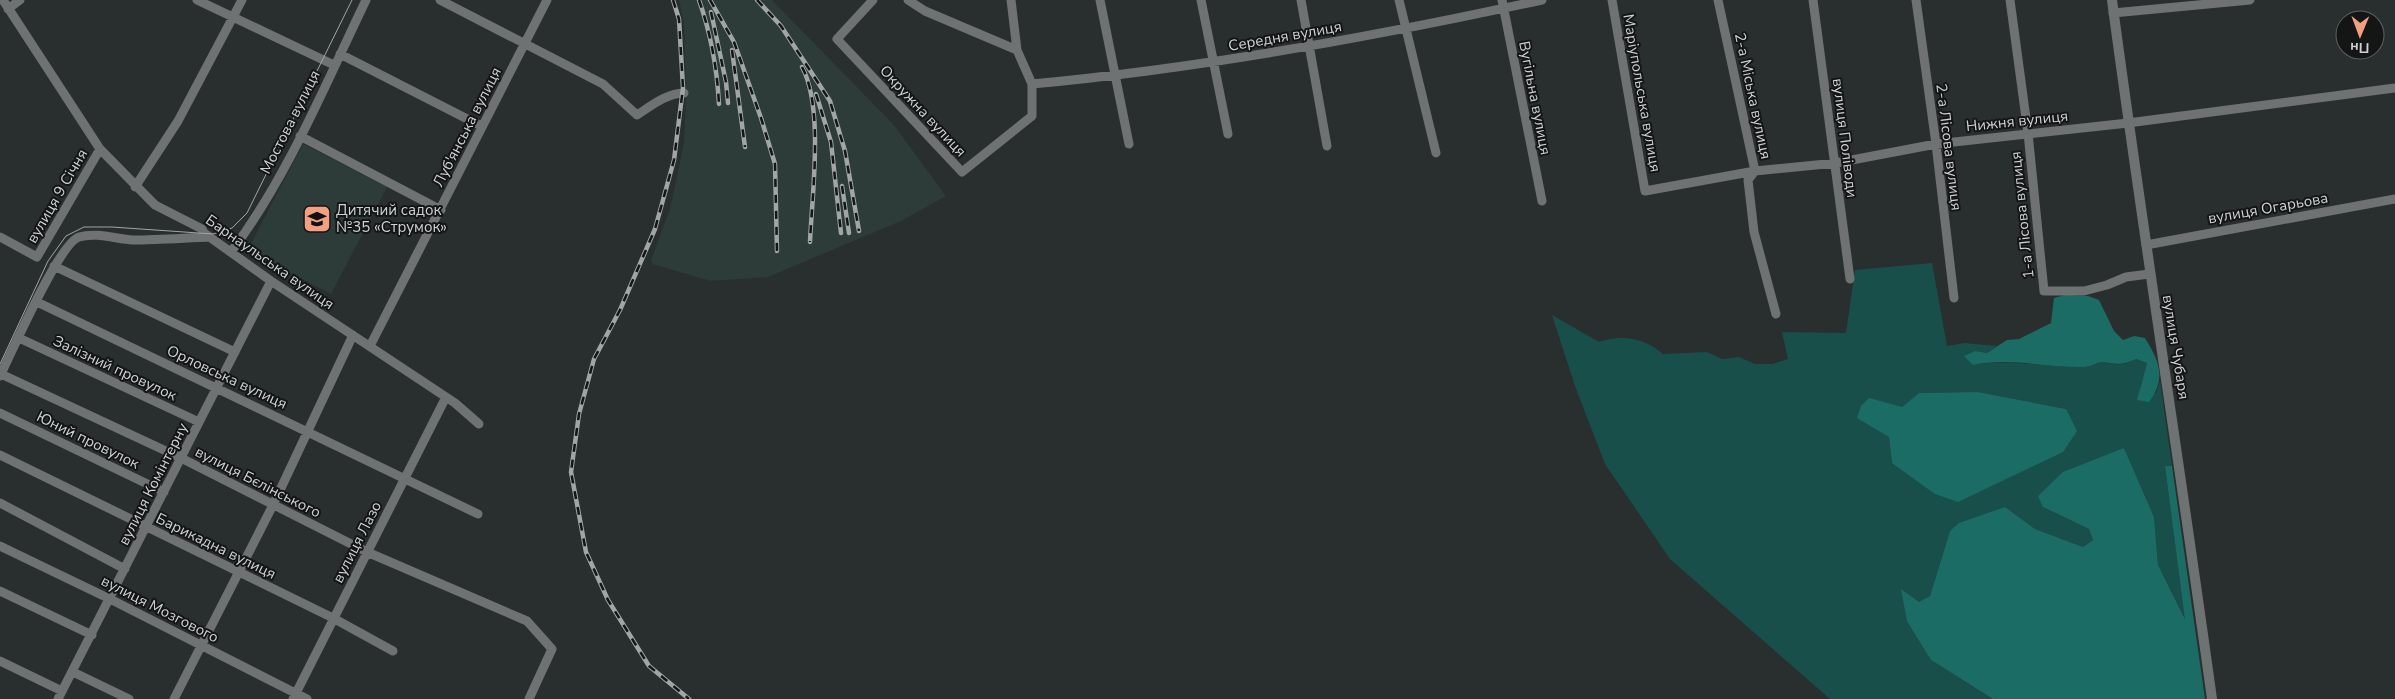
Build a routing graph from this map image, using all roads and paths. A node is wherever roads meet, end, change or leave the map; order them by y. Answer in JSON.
{"nodes":[{"id":1,"x":3,"y":0,"type":"edge"},
{"id":2,"x":20,"y":0,"type":"edge"},
{"id":3,"x":197,"y":0,"type":"edge"},
{"id":4,"x":242,"y":0,"type":"edge"},
{"id":5,"x":366,"y":0,"type":"edge"},
{"id":6,"x":440,"y":0,"type":"edge"},
{"id":7,"x":546,"y":0,"type":"edge"},
{"id":8,"x":873,"y":0,"type":"edge"},
{"id":9,"x":908,"y":0,"type":"edge"},
{"id":10,"x":1011,"y":0,"type":"edge"},
{"id":11,"x":1100,"y":0,"type":"edge"},
{"id":12,"x":1201,"y":0,"type":"edge"},
{"id":13,"x":1301,"y":0,"type":"edge"},
{"id":14,"x":1400,"y":0,"type":"edge"},
{"id":15,"x":1542,"y":0,"type":"edge"},
{"id":16,"x":1612,"y":0,"type":"edge"},
{"id":17,"x":1718,"y":0,"type":"edge"},
{"id":18,"x":1813,"y":0,"type":"edge"},
{"id":19,"x":1916,"y":0,"type":"edge"},
{"id":20,"x":2010,"y":0,"type":"edge"},
{"id":21,"x":2112,"y":0,"type":"edge"},
{"id":22,"x":2250,"y":0,"type":"edge"},
{"id":23,"x":1503,"y":4,"type":"edge"},
{"id":24,"x":8,"y":10,"type":"junction"},
{"id":25,"x":2113,"y":13,"type":"junction"},
{"id":26,"x":232,"y":18,"type":"junction"},
{"id":27,"x":1405,"y":28,"type":"junction"},
{"id":28,"x":525,"y":44,"type":"junction"},
{"id":29,"x":1310,"y":46,"type":"junction"},
{"id":30,"x":1017,"y":50,"type":"junction"},
{"id":31,"x":340,"y":54,"type":"junction"},
{"id":32,"x":1213,"y":62,"type":"junction"},
{"id":33,"x":334,"y":65,"type":"junction"},
{"id":34,"x":1115,"y":76,"type":"junction"},
{"id":35,"x":1032,"y":84,"type":"junction"},
{"id":36,"x":2395,"y":88,"type":"edge"},
{"id":37,"x":684,"y":92,"type":"dead end"},
{"id":38,"x":2128,"y":123,"type":"junction"},
{"id":39,"x":481,"y":126,"type":"junction"},
{"id":40,"x":2028,"y":133,"type":"junction"},
{"id":41,"x":1228,"y":134,"type":"dead end"},
{"id":42,"x":300,"y":136,"type":"junction"},
{"id":43,"x":1129,"y":144,"type":"dead end"},
{"id":44,"x":1936,"y":144,"type":"junction"},
{"id":45,"x":1327,"y":146,"type":"dead end"},
{"id":46,"x":100,"y":149,"type":"junction"},
{"id":47,"x":1436,"y":152,"type":"dead end"},
{"id":48,"x":1836,"y":163,"type":"junction"},
{"id":49,"x":1755,"y":171,"type":"junction"},
{"id":50,"x":135,"y":187,"type":"junction"},
{"id":51,"x":1644,"y":191,"type":"joint"},
{"id":52,"x":2395,"y":199,"type":"edge"},
{"id":53,"x":1542,"y":201,"type":"dead end"},
{"id":54,"x":441,"y":210,"type":"junction"},
{"id":55,"x":0,"y":237,"type":"edge"},
{"id":56,"x":210,"y":238,"type":"junction"},
{"id":57,"x":2146,"y":245,"type":"junction"},
{"id":58,"x":230,"y":252,"type":"junction"},
{"id":59,"x":54,"y":266,"type":"junction"},
{"id":60,"x":2149,"y":274,"type":"junction"},
{"id":61,"x":1850,"y":279,"type":"dead end"},
{"id":62,"x":271,"y":281,"type":"junction"},
{"id":63,"x":1954,"y":298,"type":"dead end"},
{"id":64,"x":37,"y":302,"type":"junction"},
{"id":65,"x":1776,"y":314,"type":"dead end"},
{"id":66,"x":353,"y":335,"type":"junction"},
{"id":67,"x":19,"y":338,"type":"junction"},
{"id":68,"x":370,"y":346,"type":"junction"},
{"id":69,"x":235,"y":352,"type":"junction"},
{"id":70,"x":0,"y":375,"type":"edge"},
{"id":71,"x":217,"y":387,"type":"junction"},
{"id":72,"x":446,"y":397,"type":"junction"},
{"id":73,"x":0,"y":414,"type":"edge"},
{"id":74,"x":199,"y":422,"type":"junction"},
{"id":75,"x":479,"y":424,"type":"dead end"},
{"id":76,"x":308,"y":431,"type":"junction"},
{"id":77,"x":0,"y":455,"type":"edge"},
{"id":78,"x":181,"y":458,"type":"junction"},
{"id":79,"x":405,"y":478,"type":"junction"},
{"id":80,"x":164,"y":492,"type":"junction"},
{"id":81,"x":0,"y":503,"type":"edge"},
{"id":82,"x":273,"y":505,"type":"junction"},
{"id":83,"x":478,"y":514,"type":"dead end"},
{"id":84,"x":146,"y":528,"type":"junction"},
{"id":85,"x":0,"y":546,"type":"edge"},
{"id":86,"x":366,"y":552,"type":"junction"},
{"id":87,"x":126,"y":569,"type":"junction"},
{"id":88,"x":239,"y":573,"type":"junction"},
{"id":89,"x":0,"y":591,"type":"edge"},
{"id":90,"x":110,"y":599,"type":"junction"},
{"id":91,"x":333,"y":618,"type":"junction"},
{"id":92,"x":92,"y":635,"type":"junction"},
{"id":93,"x":202,"y":645,"type":"junction"},
{"id":94,"x":393,"y":651,"type":"dead end"},
{"id":95,"x":0,"y":661,"type":"edge"},
{"id":96,"x":73,"y":672,"type":"junction"},
{"id":97,"x":60,"y":695,"type":"edge"},
{"id":98,"x":294,"y":696,"type":"edge"},
{"id":99,"x":128,"y":699,"type":"edge"},
{"id":100,"x":174,"y":699,"type":"edge"},
{"id":101,"x":307,"y":699,"type":"edge"},
{"id":102,"x":529,"y":699,"type":"edge"},
{"id":103,"x":2212,"y":699,"type":"edge"}],
"edges":[{"from":1,"to":24,"type":"street","name":"Барнаульська вулиця"},
{"from":2,"to":24,"type":"street"},
{"from":3,"to":26,"type":"street"},
{"from":4,"to":26,"type":"street"},
{"from":5,"to":31,"type":"street","name":"Мостова вулиця"},
{"from":6,"to":28,"type":"street"},
{"from":7,"to":28,"type":"street","name":"Луб'янська вулиця"},
{"from":8,"to":35,"type":"street","name":"Окружна вулиця"},
{"from":9,"to":30,"type":"street"},
{"from":10,"to":30,"type":"street"},
{"from":11,"to":34,"type":"street"},
{"from":12,"to":32,"type":"street"},
{"from":13,"to":29,"type":"street"},
{"from":14,"to":27,"type":"street"},
{"from":15,"to":23,"type":"street","name":"Середня вулиця"},
{"from":16,"to":51,"type":"street","name":"Маріупольська вулиця"},
{"from":17,"to":49,"type":"street","name":"2-а Міська вулиця"},
{"from":18,"to":48,"type":"street","name":"вулиця Поліводи"},
{"from":19,"to":44,"type":"street","name":"2-а Лісова вулиця"},
{"from":20,"to":40,"type":"street","name":"1-а Лісова вулиця"},
{"from":21,"to":25,"type":"street","name":"вулиця Чубаря"},
{"from":22,"to":25,"type":"street"},
{"from":23,"to":27,"type":"street","name":"Середня вулиця"},
{"from":23,"to":53,"type":"street","name":"Вугільна вулиця"},
{"from":24,"to":46,"type":"street","name":"Барнаульська вулиця"},
{"from":25,"to":38,"type":"street","name":"вулиця Чубаря"},
{"from":26,"to":33,"type":"street"},
{"from":26,"to":50,"type":"street"},
{"from":27,"to":29,"type":"street","name":"Середня вулиця"},
{"from":27,"to":47,"type":"street"},
{"from":28,"to":37,"type":"street"},
{"from":28,"to":39,"type":"street","name":"Луб'янська вулиця"},
{"from":29,"to":32,"type":"street","name":"Середня вулиця"},
{"from":29,"to":45,"type":"street"},
{"from":30,"to":35,"type":"street"},
{"from":31,"to":33,"type":"street","name":"Мостова вулиця"},
{"from":31,"to":39,"type":"street"},
{"from":32,"to":34,"type":"street","name":"Середня вулиця"},
{"from":32,"to":41,"type":"street"},
{"from":33,"to":42,"type":"street","name":"Мостова вулиця"},
{"from":34,"to":35,"type":"street","name":"Середня вулиця"},
{"from":34,"to":43,"type":"street"},
{"from":36,"to":38,"type":"street","name":"Нижня вулиця"},
{"from":38,"to":40,"type":"street","name":"Нижня вулиця"},
{"from":38,"to":57,"type":"street","name":"вулиця Чубаря"},
{"from":39,"to":54,"type":"street","name":"Луб'янська вулиця"},
{"from":40,"to":44,"type":"street","name":"Нижня вулиця"},
{"from":40,"to":60,"type":"street","name":"1-а Лісова вулиця"},
{"from":42,"to":54,"type":"street"},
{"from":42,"to":58,"type":"street","name":"Мостова вулиця"},
{"from":44,"to":48,"type":"street","name":"Нижня вулиця"},
{"from":44,"to":63,"type":"street","name":"2-а Лісова вулиця"},
{"from":46,"to":50,"type":"street","name":"Барнаульська вулиця"},
{"from":46,"to":55,"type":"street","name":"вулиця 9 Січня"},
{"from":48,"to":49,"type":"street","name":"Нижня вулиця"},
{"from":48,"to":61,"type":"street","name":"вулиця Поліводи"},
{"from":49,"to":51,"type":"street","name":"Нижня вулиця"},
{"from":49,"to":65,"type":"street","name":"2-а Міська вулиця"},
{"from":50,"to":56,"type":"street","name":"Барнаульська вулиця"},
{"from":52,"to":57,"type":"street","name":"вулиця Огарьова"},
{"from":54,"to":68,"type":"street","name":"Луб'янська вулиця"},
{"from":56,"to":58,"type":"street","name":"Барнаульська вулиця"},
{"from":56,"to":59,"type":"street"},
{"from":57,"to":60,"type":"street","name":"вулиця Чубаря"},
{"from":58,"to":62,"type":"street","name":"Барнаульська вулиця"},
{"from":59,"to":64,"type":"street"},
{"from":59,"to":69,"type":"street"},
{"from":60,"to":103,"type":"street","name":"вулиця Чубаря"},
{"from":62,"to":66,"type":"street","name":"Барнаульська вулиця"},
{"from":62,"to":69,"type":"street","name":"вулиця Комінтерну"},
{"from":64,"to":67,"type":"street"},
{"from":64,"to":71,"type":"street","name":"Орловська вулиця"},
{"from":66,"to":68,"type":"street","name":"Барнаульська вулиця"},
{"from":66,"to":76,"type":"street"},
{"from":67,"to":70,"type":"street"},
{"from":67,"to":74,"type":"street","name":"Залізний провулок"},
{"from":68,"to":72,"type":"street","name":"Барнаульська вулиця"},
{"from":69,"to":71,"type":"street","name":"вулиця Комінтерну"},
{"from":70,"to":78,"type":"street","name":"вулиця Бєлінського"},
{"from":71,"to":74,"type":"street","name":"вулиця Комінтерну"},
{"from":71,"to":76,"type":"street","name":"Орловська вулиця"},
{"from":72,"to":75,"type":"street","name":"Барнаульська вулиця"},
{"from":72,"to":79,"type":"street","name":"вулиця Лазо"},
{"from":73,"to":80,"type":"street","name":"Юний провулок"},
{"from":74,"to":78,"type":"street","name":"вулиця Комінтерну"},
{"from":76,"to":79,"type":"street","name":"Орловська вулиця"},
{"from":76,"to":82,"type":"street"},
{"from":77,"to":84,"type":"street","name":"Барикадна вулиця"},
{"from":78,"to":80,"type":"street","name":"вулиця Комінтерну"},
{"from":78,"to":82,"type":"street","name":"вулиця Бєлінського"},
{"from":79,"to":83,"type":"street","name":"Орловська вулиця"},
{"from":79,"to":86,"type":"street","name":"вулиця Лазо"},
{"from":80,"to":84,"type":"street","name":"вулиця Комінтерну"},
{"from":81,"to":87,"type":"street"},
{"from":82,"to":86,"type":"street","name":"вулиця Бєлінського"},
{"from":82,"to":88,"type":"street"},
{"from":84,"to":87,"type":"street","name":"вулиця Комінтерну"},
{"from":84,"to":88,"type":"street","name":"Барикадна вулиця"},
{"from":85,"to":90,"type":"street","name":"вулиця Мозгового"},
{"from":86,"to":91,"type":"street","name":"вулиця Лазо"},
{"from":86,"to":102,"type":"street"},
{"from":87,"to":90,"type":"street","name":"вулиця Комінтерну"},
{"from":88,"to":91,"type":"street","name":"Барикадна вулиця"},
{"from":88,"to":93,"type":"street"},
{"from":89,"to":92,"type":"street"},
{"from":90,"to":92,"type":"street","name":"вулиця Комінтерну"},
{"from":90,"to":93,"type":"street","name":"вулиця Мозгового"},
{"from":91,"to":94,"type":"street","name":"Барикадна вулиця"},
{"from":91,"to":98,"type":"street","name":"вулиця Лазо"},
{"from":92,"to":96,"type":"street","name":"вулиця Комінтерну"},
{"from":93,"to":98,"type":"street","name":"вулиця Мозгового"},
{"from":93,"to":100,"type":"street"},
{"from":95,"to":97,"type":"street"},
{"from":96,"to":97,"type":"street","name":"вулиця Комінтерну"},
{"from":96,"to":99,"type":"street"},
{"from":98,"to":101,"type":"street","name":"вулиця Мозгового"}]}
